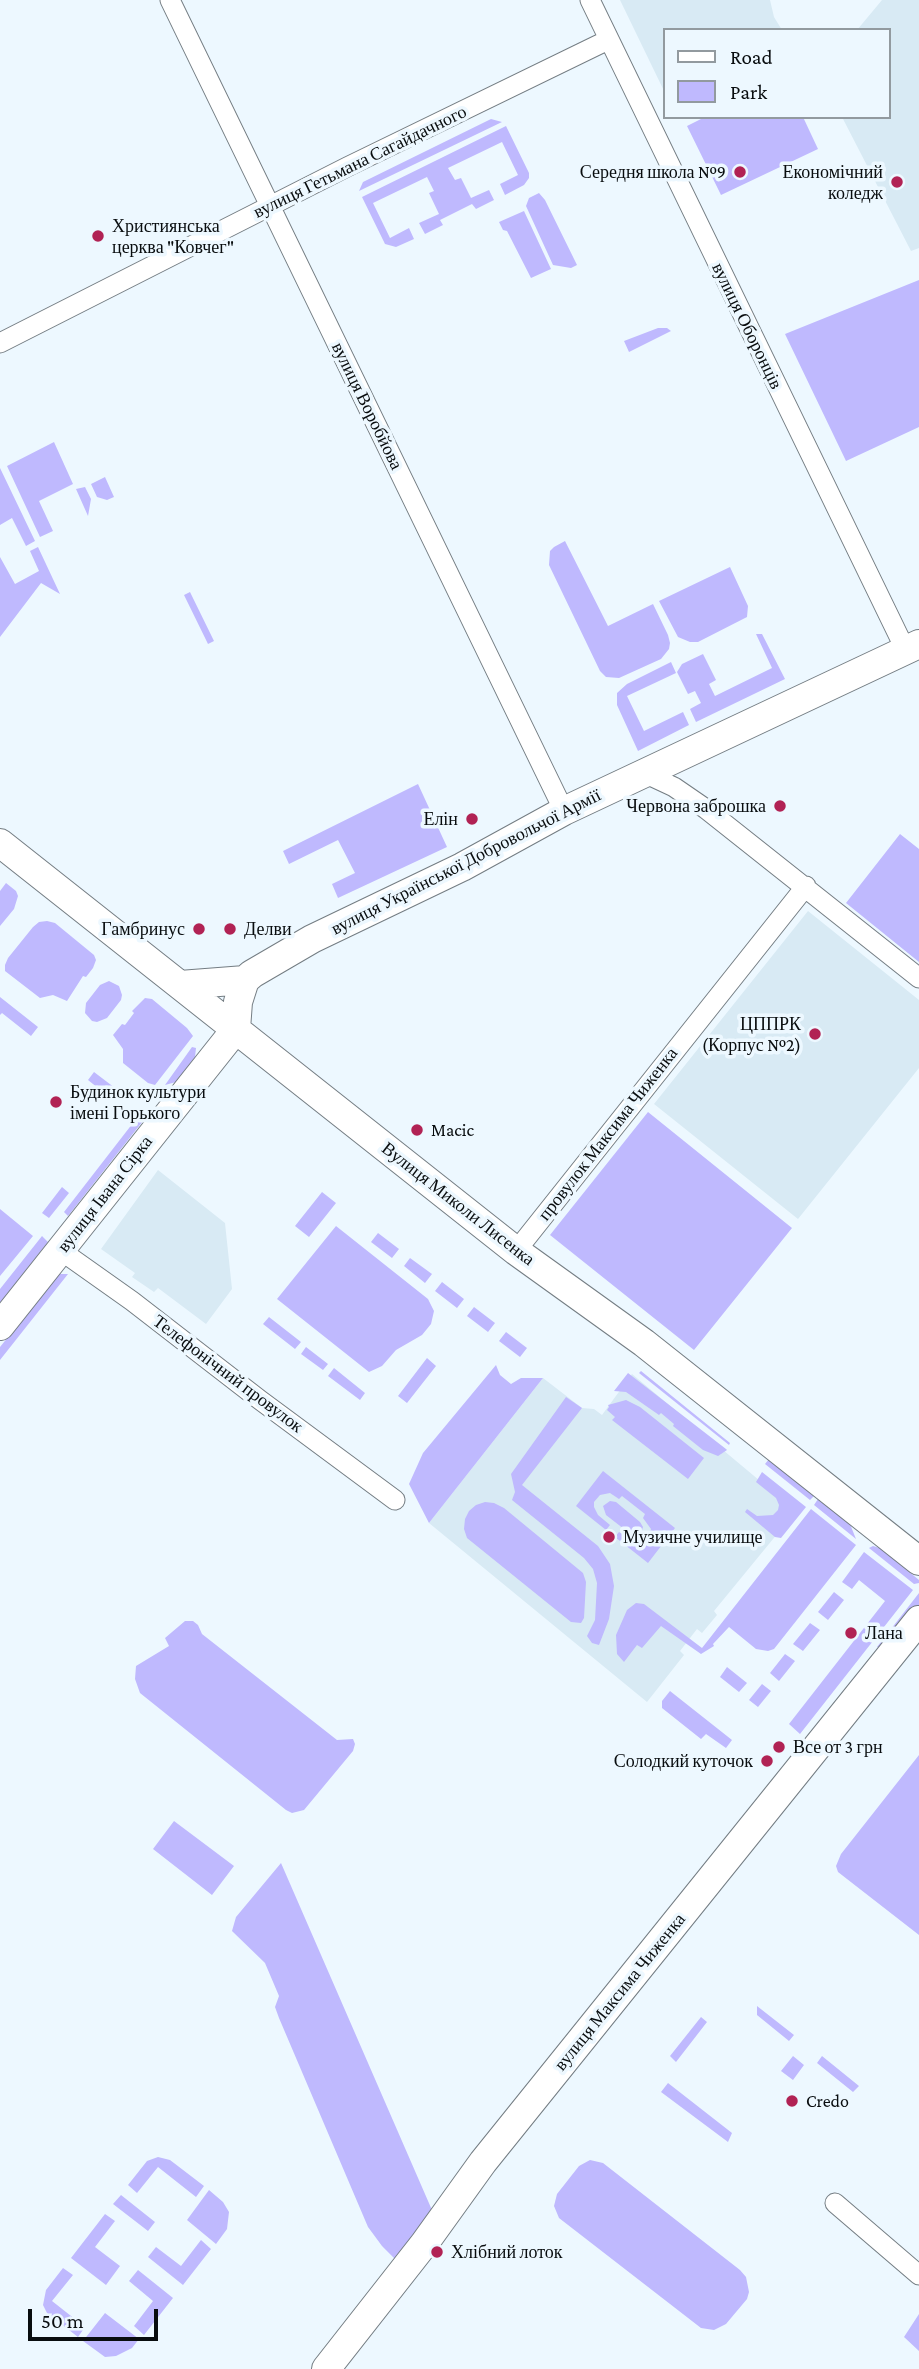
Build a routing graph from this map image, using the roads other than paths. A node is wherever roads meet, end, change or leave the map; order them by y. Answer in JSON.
{"nodes":[{"id":1,"x":170,"y":0,"type":"edge"},
{"id":2,"x":590,"y":0,"type":"edge"},
{"id":3,"x":608,"y":40,"type":"junction"},
{"id":4,"x":270,"y":207,"type":"junction"},
{"id":5,"x":0,"y":343,"type":"edge"},
{"id":6,"x":912,"y":648,"type":"edge"},
{"id":7,"x":704,"y":744,"type":"junction"},
{"id":8,"x":644,"y":773,"type":"junction"},
{"id":9,"x":706,"y":809,"type":"junction"},
{"id":10,"x":564,"y":811,"type":"junction"},
{"id":11,"x":0,"y":843,"type":"edge"},
{"id":12,"x":806,"y":887,"type":"junction"},
{"id":13,"x":919,"y":978,"type":"edge"},
{"id":14,"x":245,"y":980,"type":"junction"},
{"id":15,"x":180,"y":985,"type":"junction"},
{"id":16,"x":236,"y":1029,"type":"junction"},
{"id":17,"x":60,"y":1250,"type":"junction"},
{"id":18,"x":516,"y":1251,"type":"junction"},
{"id":19,"x":0,"y":1326,"type":"edge"},
{"id":20,"x":396,"y":1500,"type":"dead end"},
{"id":21,"x":919,"y":1561,"type":"edge"},
{"id":22,"x":919,"y":1620,"type":"edge"},
{"id":23,"x":835,"y":2203,"type":"dead end"},
{"id":24,"x":919,"y":2275,"type":"edge"},
{"id":25,"x":326,"y":2369,"type":"edge"}],
"edges":[{"from":1,"to":4,"type":"street","name":"вулиця Воробйова"},
{"from":2,"to":3,"type":"street","name":"вулиця Оборонців"},
{"from":3,"to":4,"type":"street","name":"вулиця Гетьмана Сагайдачного"},
{"from":3,"to":6,"type":"street","name":"вулиця Оборонців"},
{"from":4,"to":5,"type":"street","name":"вулиця Гетьмана Сагайдачного"},
{"from":4,"to":10,"type":"street","name":"вулиця Воробйова"},
{"from":6,"to":7,"type":"street","name":"вулиця Української Добровольчої Армії"},
{"from":7,"to":8,"type":"street","name":"вулиця Української Добровольчої Армії"},
{"from":7,"to":9,"type":"street"},
{"from":8,"to":9,"type":"street"},
{"from":8,"to":10,"type":"street","name":"вулиця Української Добровольчої Армії"},
{"from":9,"to":12,"type":"street"},
{"from":10,"to":14,"type":"street","name":"вулиця Української Добровольчої Армії"},
{"from":11,"to":15,"type":"street","name":"Вулиця Миколи Лисенка"},
{"from":12,"to":13,"type":"street"},
{"from":12,"to":18,"type":"street","name":"провулок Максима Чиженка"},
{"from":14,"to":15,"type":"street","name":"вулиця Української Добровольчої Армії"},
{"from":14,"to":16,"type":"street"},
{"from":15,"to":16,"type":"street","name":"Вулиця Миколи Лисенка"},
{"from":16,"to":17,"type":"street","name":"вулиця Івана Сірка"},
{"from":16,"to":18,"type":"street","name":"Вулиця Миколи Лисенка"},
{"from":17,"to":19,"type":"street","name":"вулиця Івана Сірка"},
{"from":17,"to":20,"type":"street","name":"Телефонічний провулок"},
{"from":18,"to":21,"type":"street","name":"Вулиця Миколи Лисенка"},
{"from":22,"to":25,"type":"street","name":"вулиця Максима Чиженка"},
{"from":23,"to":24,"type":"street"}]}
